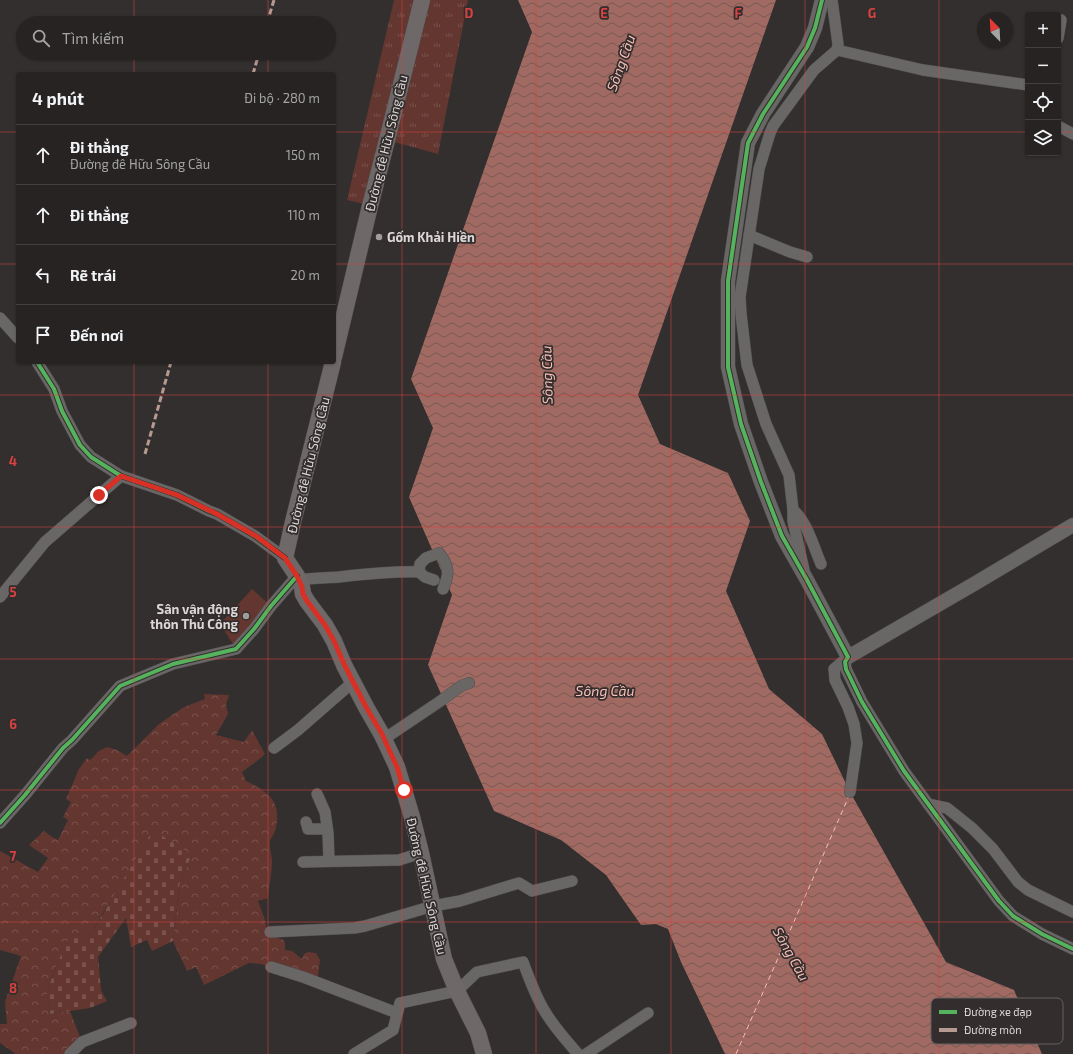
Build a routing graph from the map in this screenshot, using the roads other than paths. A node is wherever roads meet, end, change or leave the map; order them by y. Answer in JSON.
{"nodes":[{"id":1,"x":422,"y":0,"type":"edge"},
{"id":2,"x":822,"y":0,"type":"edge"},
{"id":3,"x":832,"y":0,"type":"edge"},
{"id":4,"x":837,"y":50,"type":"junction"},
{"id":5,"x":1025,"y":85,"type":"edge"},
{"id":6,"x":1061,"y":128,"type":"edge"},
{"id":7,"x":1073,"y":134,"type":"edge"},
{"id":8,"x":749,"y":235,"type":"junction"},
{"id":9,"x":807,"y":257,"type":"dead end"},
{"id":10,"x":734,"y":313,"type":"junction"},
{"id":11,"x":0,"y":318,"type":"edge"},
{"id":12,"x":16,"y":336,"type":"edge"},
{"id":13,"x":336,"y":349,"type":"edge"},
{"id":14,"x":38,"y":364,"type":"edge"},
{"id":15,"x":332,"y":364,"type":"edge"},
{"id":16,"x":121,"y":476,"type":"junction"},
{"id":17,"x":793,"y":510,"type":"junction"},
{"id":18,"x":1073,"y":525,"type":"edge"},
{"id":19,"x":285,"y":558,"type":"junction"},
{"id":20,"x":821,"y":564,"type":"dead end"},
{"id":21,"x":419,"y":572,"type":"junction"},
{"id":22,"x":298,"y":578,"type":"junction"},
{"id":23,"x":434,"y":580,"type":"dead end"},
{"id":24,"x":807,"y":580,"type":"junction"},
{"id":25,"x":443,"y":589,"type":"dead end"},
{"id":26,"x":0,"y":597,"type":"edge"},
{"id":27,"x":848,"y":657,"type":"junction"},
{"id":28,"x":353,"y":682,"type":"junction"},
{"id":29,"x":469,"y":683,"type":"dead end"},
{"id":30,"x":384,"y":739,"type":"junction"},
{"id":31,"x":274,"y":748,"type":"dead end"},
{"id":32,"x":850,"y":792,"type":"dead end"},
{"id":33,"x":317,"y":794,"type":"dead end"},
{"id":34,"x":928,"y":804,"type":"junction"},
{"id":35,"x":306,"y":822,"type":"dead end"},
{"id":36,"x":0,"y":823,"type":"edge"},
{"id":37,"x":327,"y":829,"type":"junction"},
{"id":38,"x":421,"y":853,"type":"junction"},
{"id":39,"x":329,"y":861,"type":"junction"},
{"id":40,"x":303,"y":862,"type":"dead end"},
{"id":41,"x":572,"y":881,"type":"dead end"},
{"id":42,"x":433,"y":906,"type":"junction"},
{"id":43,"x":1073,"y":912,"type":"edge"},
{"id":44,"x":270,"y":932,"type":"dead end"},
{"id":45,"x":1073,"y":949,"type":"edge"},
{"id":46,"x":271,"y":967,"type":"dead end"},
{"id":47,"x":457,"y":991,"type":"junction"},
{"id":48,"x":397,"y":1013,"type":"junction"},
{"id":49,"x":648,"y":1013,"type":"dead end"},
{"id":50,"x":131,"y":1023,"type":"dead end"},
{"id":51,"x":70,"y":1054,"type":"edge"},
{"id":52,"x":354,"y":1054,"type":"edge"},
{"id":53,"x":484,"y":1054,"type":"edge"},
{"id":54,"x":578,"y":1054,"type":"edge"},
{"id":55,"x":586,"y":1054,"type":"edge"}],
"edges":[{"from":1,"to":13,"type":"main road","name":"Đường đê Hữu Sông Cầu"},
{"from":2,"to":10,"type":"street"},
{"from":3,"to":4,"type":"street"},
{"from":4,"to":5,"type":"street"},
{"from":4,"to":8,"type":"street"},
{"from":6,"to":7,"type":"street"},
{"from":8,"to":9,"type":"street"},
{"from":8,"to":10,"type":"street"},
{"from":10,"to":17,"type":"street"},
{"from":10,"to":24,"type":"street"},
{"from":11,"to":12,"type":"street"},
{"from":14,"to":16,"type":"street"},
{"from":15,"to":19,"type":"main road","name":"Đường đê Hữu Sông Cầu"},
{"from":16,"to":19,"type":"street"},
{"from":16,"to":26,"type":"street"},
{"from":17,"to":20,"type":"street"},
{"from":17,"to":24,"type":"street"},
{"from":18,"to":27,"type":"street"},
{"from":19,"to":22,"type":"main road","name":"Đường đê Hữu Sông Cầu"},
{"from":21,"to":22,"type":"street"},
{"from":21,"to":23,"type":"street"},
{"from":21,"to":25,"type":"street"},
{"from":22,"to":28,"type":"main road","name":"Đường đê Hữu Sông Cầu"},
{"from":22,"to":36,"type":"street"},
{"from":24,"to":27,"type":"street"},
{"from":27,"to":32,"type":"street"},
{"from":27,"to":34,"type":"street"},
{"from":28,"to":30,"type":"main road","name":"Đường đê Hữu Sông Cầu"},
{"from":28,"to":31,"type":"street"},
{"from":29,"to":30,"type":"street"},
{"from":30,"to":38,"type":"main road","name":"Đường đê Hữu Sông Cầu"},
{"from":33,"to":37,"type":"street"},
{"from":34,"to":43,"type":"street"},
{"from":34,"to":45,"type":"street"},
{"from":35,"to":37,"type":"street"},
{"from":37,"to":39,"type":"street"},
{"from":38,"to":39,"type":"street"},
{"from":38,"to":42,"type":"main road","name":"Đường đê Hữu Sông Cầu"},
{"from":39,"to":40,"type":"street"},
{"from":41,"to":42,"type":"street"},
{"from":42,"to":44,"type":"street"},
{"from":42,"to":47,"type":"main road","name":"Đường đê Hữu Sông Cầu"},
{"from":46,"to":48,"type":"street"},
{"from":47,"to":48,"type":"street"},
{"from":47,"to":53,"type":"main road","name":"Đường đê Hữu Sông Cầu"},
{"from":47,"to":54,"type":"street"},
{"from":48,"to":52,"type":"street"},
{"from":49,"to":55,"type":"street"},
{"from":50,"to":51,"type":"street"}]}
